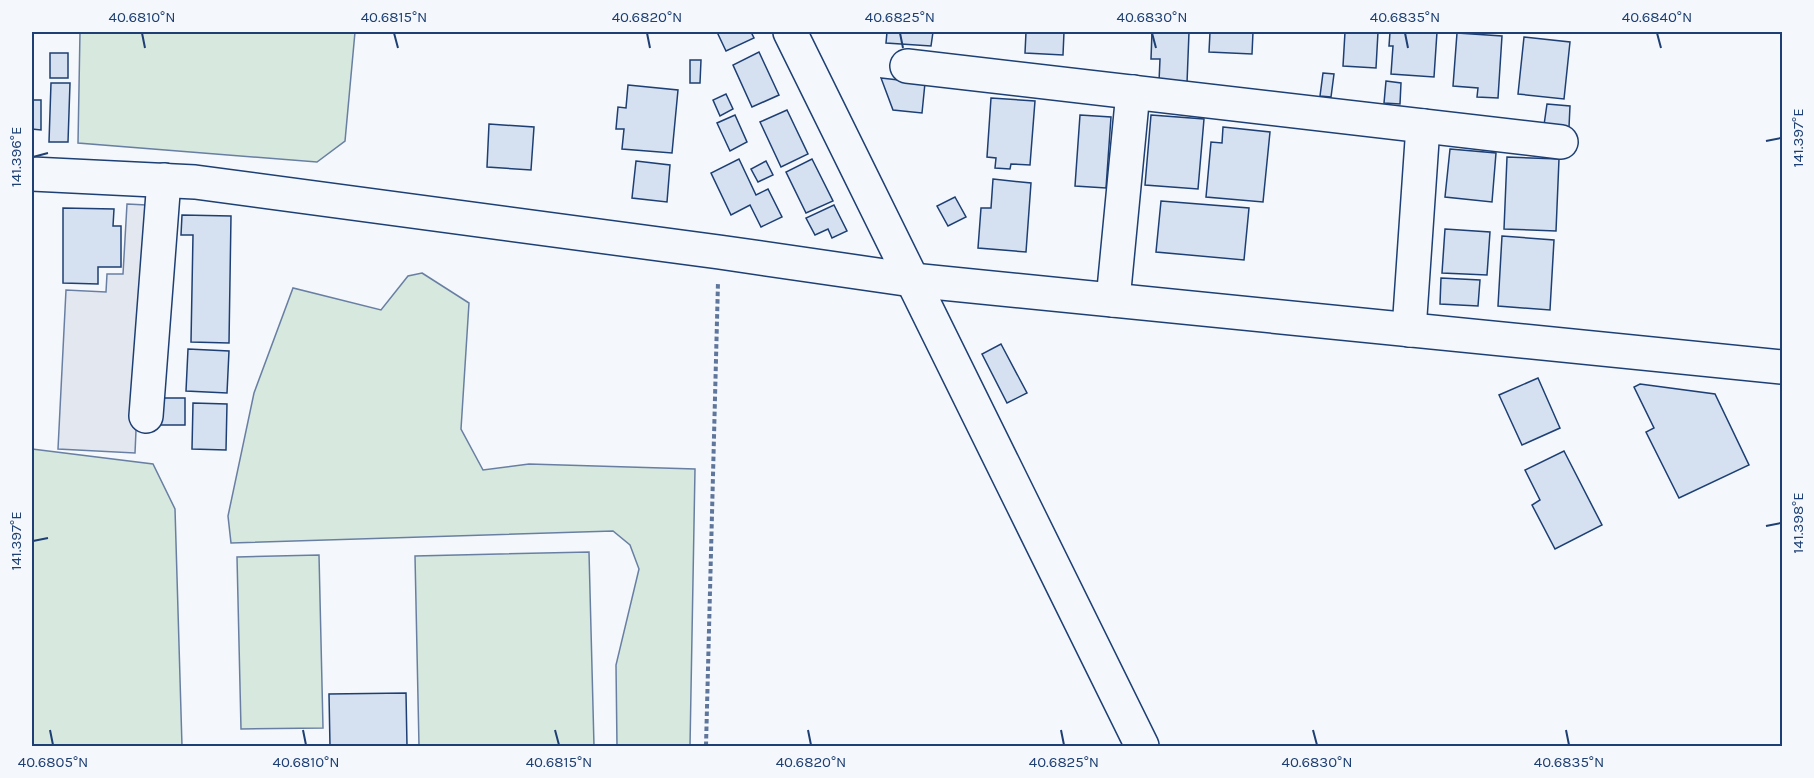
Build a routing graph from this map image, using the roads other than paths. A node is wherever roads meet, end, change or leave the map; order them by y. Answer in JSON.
{"nodes":[{"id":1,"x":790,"y":32,"type":"edge"},
{"id":2,"x":907,"y":66,"type":"dead end"},
{"id":3,"x":1133,"y":92,"type":"junction"},
{"id":4,"x":1423,"y":126,"type":"junction"},
{"id":5,"x":1561,"y":142,"type":"dead end"},
{"id":6,"x":32,"y":174,"type":"edge"},
{"id":7,"x":164,"y":180,"type":"junction"},
{"id":8,"x":912,"y":280,"type":"junction"},
{"id":9,"x":1113,"y":300,"type":"junction"},
{"id":10,"x":1409,"y":330,"type":"junction"},
{"id":11,"x":1782,"y":367,"type":"edge"},
{"id":12,"x":146,"y":416,"type":"dead end"},
{"id":13,"x":1142,"y":747,"type":"edge"}],
"edges":[{"from":1,"to":8,"type":"street"},
{"from":2,"to":3,"type":"street"},
{"from":3,"to":4,"type":"street"},
{"from":3,"to":9,"type":"street"},
{"from":4,"to":5,"type":"street"},
{"from":4,"to":10,"type":"street"},
{"from":6,"to":7,"type":"street"},
{"from":7,"to":8,"type":"street"},
{"from":7,"to":12,"type":"street"},
{"from":8,"to":9,"type":"street"},
{"from":8,"to":13,"type":"street"},
{"from":9,"to":10,"type":"street"},
{"from":10,"to":11,"type":"street"}]}
